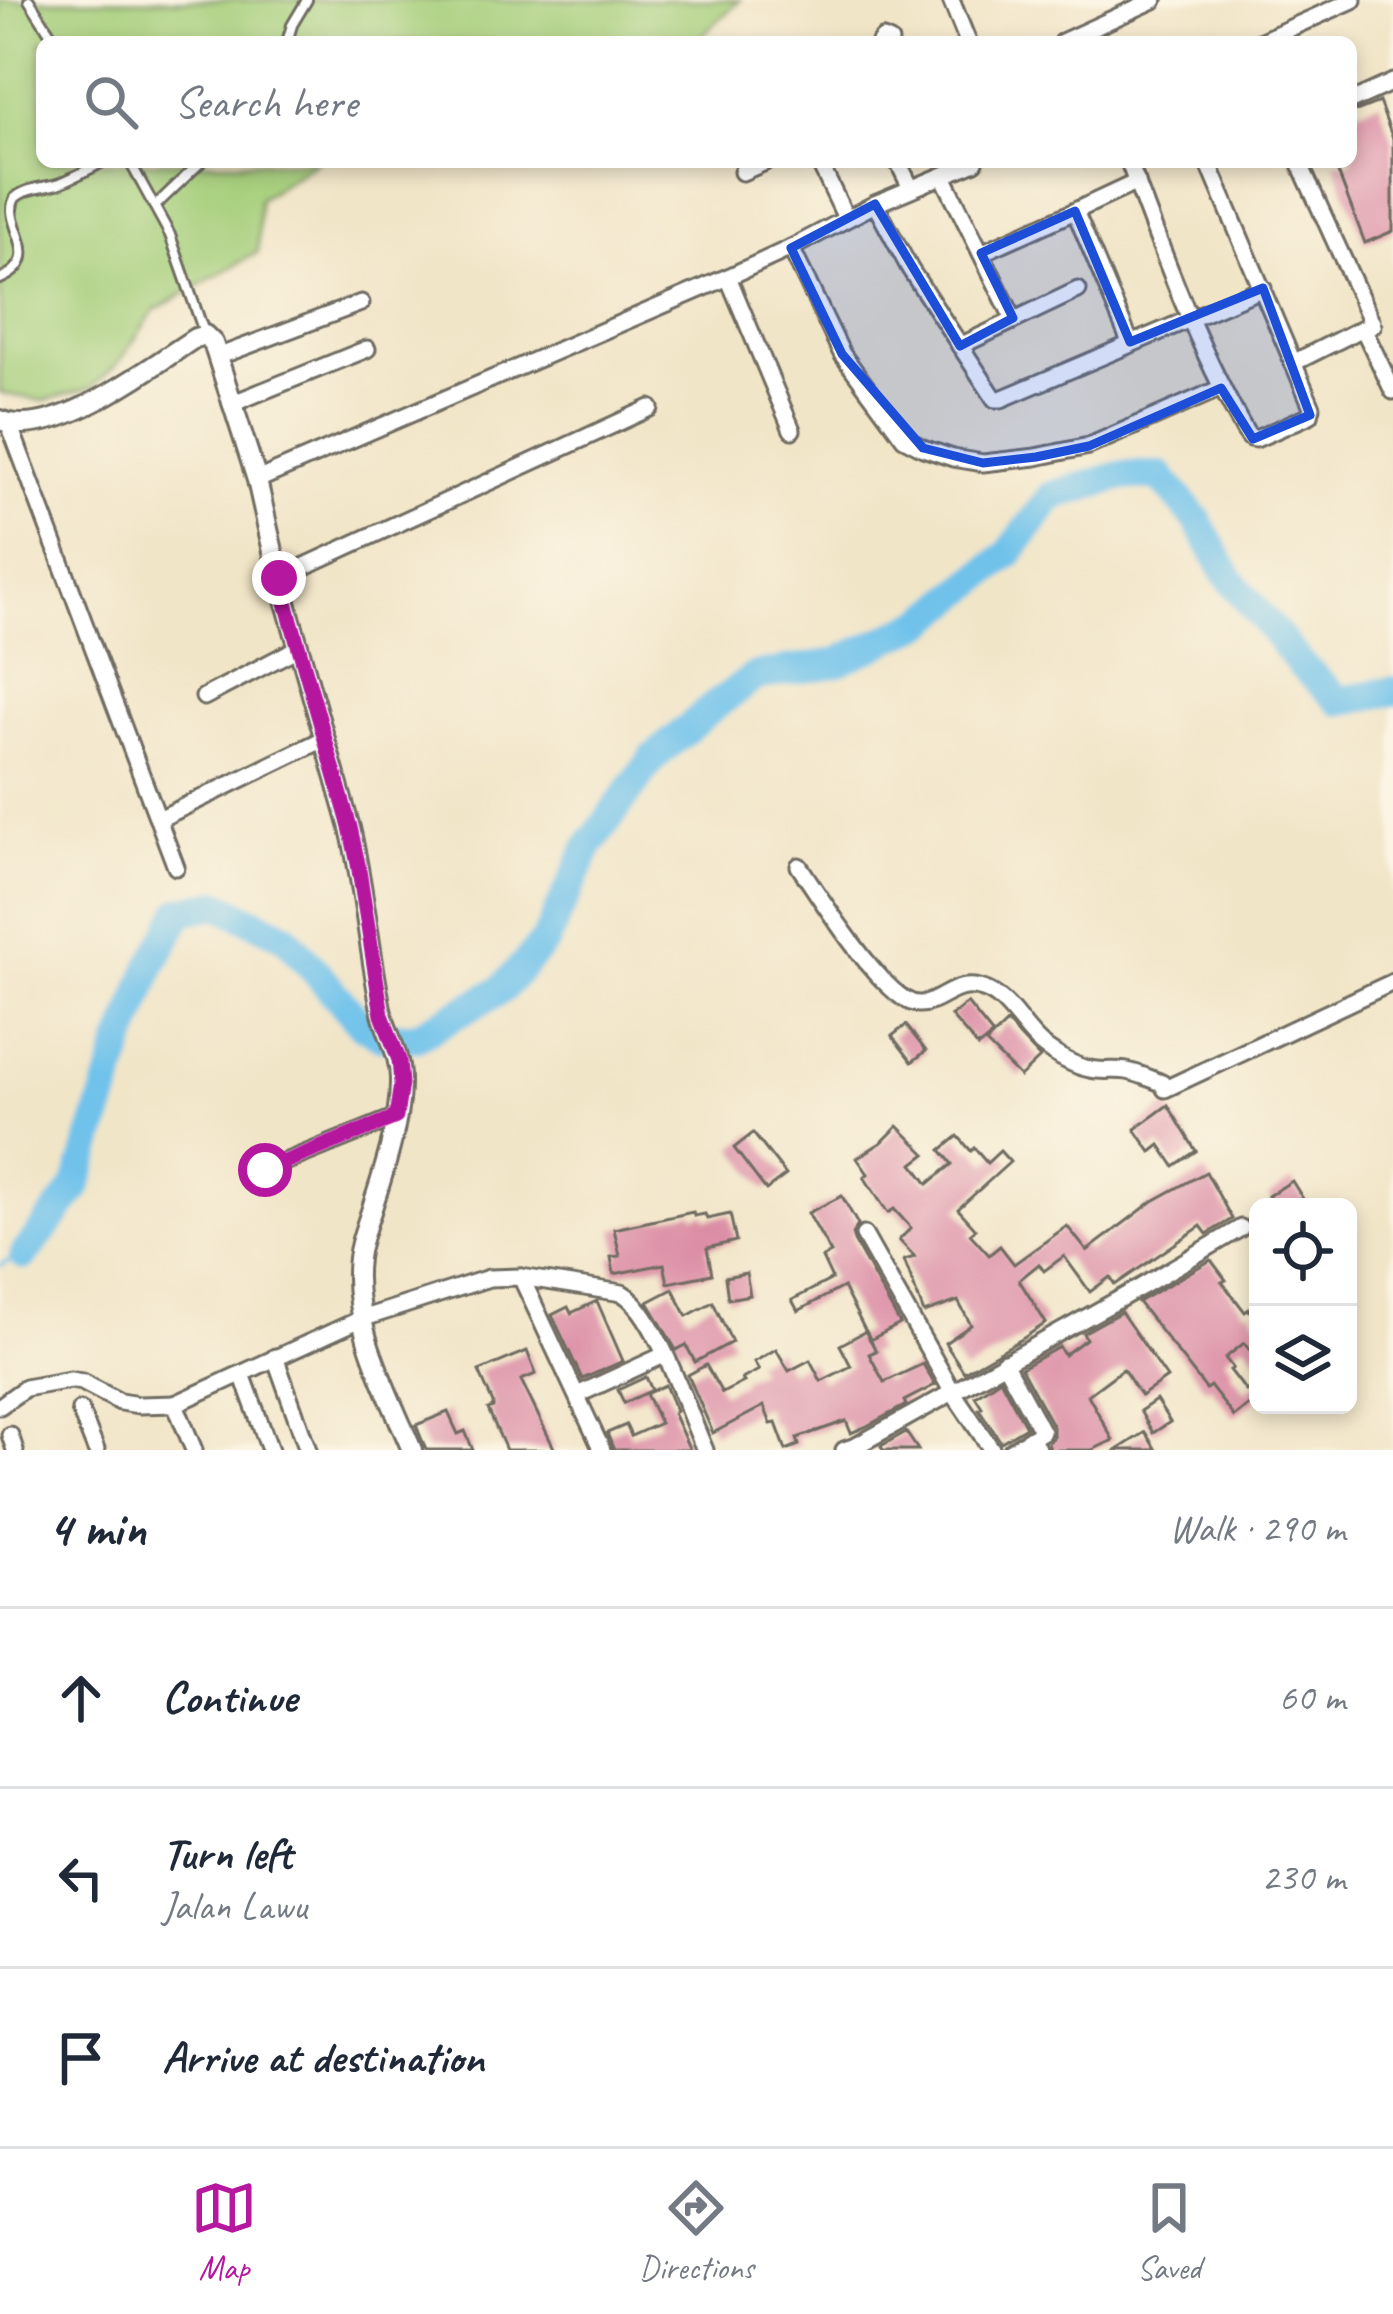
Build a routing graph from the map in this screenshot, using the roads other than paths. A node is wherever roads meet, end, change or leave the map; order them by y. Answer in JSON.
{"nodes":[{"id":1,"x":29,"y":0,"type":"edge"},
{"id":2,"x":307,"y":0,"type":"edge"},
{"id":3,"x":951,"y":0,"type":"edge"},
{"id":4,"x":1154,"y":0,"type":"edge"},
{"id":5,"x":1343,"y":2,"type":"edge"},
{"id":6,"x":52,"y":36,"type":"edge"},
{"id":7,"x":289,"y":36,"type":"edge"},
{"id":8,"x":966,"y":36,"type":"edge"},
{"id":9,"x":1075,"y":36,"type":"edge"},
{"id":10,"x":1272,"y":36,"type":"edge"},
{"id":11,"x":1393,"y":82,"type":"edge"},
{"id":12,"x":1357,"y":98,"type":"edge"},
{"id":13,"x":91,"y":168,"type":"edge"},
{"id":14,"x":133,"y":168,"type":"edge"},
{"id":15,"x":195,"y":168,"type":"edge"},
{"id":16,"x":751,"y":168,"type":"edge"},
{"id":17,"x":822,"y":168,"type":"edge"},
{"id":18,"x":901,"y":168,"type":"edge"},
{"id":19,"x":961,"y":168,"type":"edge"},
{"id":20,"x":1131,"y":168,"type":"edge"},
{"id":21,"x":1211,"y":168,"type":"edge"},
{"id":22,"x":1302,"y":168,"type":"edge"},
{"id":23,"x":742,"y":172,"type":"dead end"},
{"id":24,"x":943,"y":176,"type":"junction"},
{"id":25,"x":1137,"y":182,"type":"junction"},
{"id":26,"x":911,"y":188,"type":"junction"},
{"id":27,"x":875,"y":204,"type":"junction"},
{"id":28,"x":155,"y":206,"type":"junction"},
{"id":29,"x":1075,"y":212,"type":"junction"},
{"id":30,"x":846,"y":218,"type":"junction"},
{"id":31,"x":791,"y":248,"type":"junction"},
{"id":32,"x":981,"y":253,"type":"junction"},
{"id":33,"x":728,"y":277,"type":"junction"},
{"id":34,"x":0,"y":279,"type":"edge"},
{"id":35,"x":1263,"y":288,"type":"junction"},
{"id":36,"x":1078,"y":290,"type":"dead end"},
{"id":37,"x":361,"y":303,"type":"dead end"},
{"id":38,"x":1190,"y":317,"type":"junction"},
{"id":39,"x":1393,"y":317,"type":"edge"},
{"id":40,"x":1013,"y":319,"type":"junction"},
{"id":41,"x":1368,"y":327,"type":"junction"},
{"id":42,"x":205,"y":335,"type":"junction"},
{"id":43,"x":1130,"y":342,"type":"junction"},
{"id":44,"x":960,"y":346,"type":"junction"},
{"id":45,"x":367,"y":349,"type":"dead end"},
{"id":46,"x":217,"y":357,"type":"junction"},
{"id":47,"x":1294,"y":363,"type":"junction"},
{"id":48,"x":1221,"y":388,"type":"junction"},
{"id":49,"x":1393,"y":392,"type":"edge"},
{"id":50,"x":231,"y":404,"type":"junction"},
{"id":51,"x":650,"y":408,"type":"dead end"},
{"id":52,"x":5,"y":422,"type":"edge"},
{"id":53,"x":792,"y":430,"type":"dead end"},
{"id":54,"x":256,"y":480,"type":"junction"},
{"id":55,"x":279,"y":578,"type":"junction"},
{"id":56,"x":298,"y":648,"type":"junction"},
{"id":57,"x":204,"y":697,"type":"dead end"},
{"id":58,"x":326,"y":739,"type":"junction"},
{"id":59,"x":159,"y":819,"type":"junction"},
{"id":60,"x":799,"y":866,"type":"dead end"},
{"id":61,"x":176,"y":867,"type":"dead end"},
{"id":62,"x":1393,"y":982,"type":"edge"},
{"id":63,"x":396,"y":1117,"type":"junction"},
{"id":64,"x":265,"y":1170,"type":"dead end"},
{"id":65,"x":1240,"y":1228,"type":"dead end"},
{"id":66,"x":864,"y":1234,"type":"dead end"},
{"id":67,"x":521,"y":1276,"type":"junction"},
{"id":68,"x":361,"y":1318,"type":"junction"},
{"id":69,"x":664,"y":1354,"type":"junction"},
{"id":70,"x":275,"y":1358,"type":"junction"},
{"id":71,"x":1004,"y":1363,"type":"junction"},
{"id":72,"x":242,"y":1374,"type":"junction"},
{"id":73,"x":952,"y":1390,"type":"junction"},
{"id":74,"x":578,"y":1396,"type":"junction"},
{"id":75,"x":175,"y":1404,"type":"junction"},
{"id":76,"x":0,"y":1406,"type":"edge"},
{"id":77,"x":80,"y":1410,"type":"dead end"},
{"id":78,"x":1035,"y":1444,"type":"edge"},
{"id":79,"x":853,"y":1449,"type":"edge"},
{"id":80,"x":96,"y":1450,"type":"edge"},
{"id":81,"x":194,"y":1450,"type":"edge"},
{"id":82,"x":270,"y":1450,"type":"edge"},
{"id":83,"x":308,"y":1450,"type":"edge"},
{"id":84,"x":412,"y":1450,"type":"edge"},
{"id":85,"x":602,"y":1450,"type":"edge"},
{"id":86,"x":704,"y":1450,"type":"edge"},
{"id":87,"x":992,"y":1450,"type":"edge"},
{"id":88,"x":1012,"y":1450,"type":"edge"}],
"edges":[{"from":1,"to":6,"type":"lane"},
{"from":2,"to":7,"type":"lane"},
{"from":3,"to":8,"type":"street"},
{"from":4,"to":9,"type":"street"},
{"from":5,"to":10,"type":"street"},
{"from":11,"to":12,"type":"street"},
{"from":13,"to":34,"type":"lane"},
{"from":14,"to":28,"type":"lane"},
{"from":15,"to":28,"type":"lane"},
{"from":16,"to":23,"type":"street"},
{"from":17,"to":30,"type":"street"},
{"from":18,"to":26,"type":"street"},
{"from":19,"to":24,"type":"street"},
{"from":20,"to":25,"type":"street"},
{"from":21,"to":35,"type":"street"},
{"from":22,"to":41,"type":"street"},
{"from":24,"to":26,"type":"street"},
{"from":24,"to":32,"type":"street"},
{"from":25,"to":29,"type":"street"},
{"from":25,"to":38,"type":"street"},
{"from":26,"to":27,"type":"street"},
{"from":27,"to":30,"type":"street"},
{"from":27,"to":44,"type":"street"},
{"from":28,"to":42,"type":"lane"},
{"from":29,"to":32,"type":"street"},
{"from":29,"to":43,"type":"street"},
{"from":30,"to":31,"type":"street"},
{"from":31,"to":33,"type":"street"},
{"from":31,"to":48,"type":"street"},
{"from":32,"to":40,"type":"street"},
{"from":33,"to":53,"type":"street"},
{"from":33,"to":54,"type":"street"},
{"from":35,"to":38,"type":"street"},
{"from":35,"to":47,"type":"street"},
{"from":36,"to":40,"type":"street"},
{"from":37,"to":46,"type":"street"},
{"from":38,"to":43,"type":"street"},
{"from":38,"to":48,"type":"street"},
{"from":39,"to":41,"type":"street"},
{"from":40,"to":44,"type":"street"},
{"from":41,"to":47,"type":"street"},
{"from":41,"to":49,"type":"street"},
{"from":42,"to":46,"type":"street"},
{"from":42,"to":52,"type":"street"},
{"from":43,"to":44,"type":"street"},
{"from":45,"to":50,"type":"street"},
{"from":46,"to":50,"type":"street"},
{"from":47,"to":48,"type":"street"},
{"from":50,"to":54,"type":"street"},
{"from":51,"to":55,"type":"street"},
{"from":52,"to":59,"type":"street"},
{"from":54,"to":55,"type":"street"},
{"from":55,"to":56,"type":"street"},
{"from":56,"to":57,"type":"street"},
{"from":56,"to":58,"type":"street"},
{"from":58,"to":59,"type":"street"},
{"from":58,"to":63,"type":"street"},
{"from":59,"to":61,"type":"street"},
{"from":60,"to":62,"type":"street"},
{"from":63,"to":64,"type":"street"},
{"from":63,"to":68,"type":"street"},
{"from":65,"to":71,"type":"street"},
{"from":66,"to":73,"type":"street"},
{"from":67,"to":68,"type":"street"},
{"from":67,"to":69,"type":"street"},
{"from":67,"to":74,"type":"street"},
{"from":68,"to":70,"type":"street"},
{"from":68,"to":84,"type":"street"},
{"from":69,"to":74,"type":"street"},
{"from":69,"to":86,"type":"street"},
{"from":70,"to":72,"type":"street"},
{"from":70,"to":83,"type":"street"},
{"from":71,"to":73,"type":"street"},
{"from":71,"to":78,"type":"street"},
{"from":72,"to":75,"type":"street"},
{"from":72,"to":82,"type":"street"},
{"from":73,"to":79,"type":"street"},
{"from":73,"to":87,"type":"street"},
{"from":74,"to":85,"type":"street"},
{"from":75,"to":76,"type":"street"},
{"from":75,"to":81,"type":"street"},
{"from":77,"to":80,"type":"street"},
{"from":78,"to":88,"type":"street"}]}
